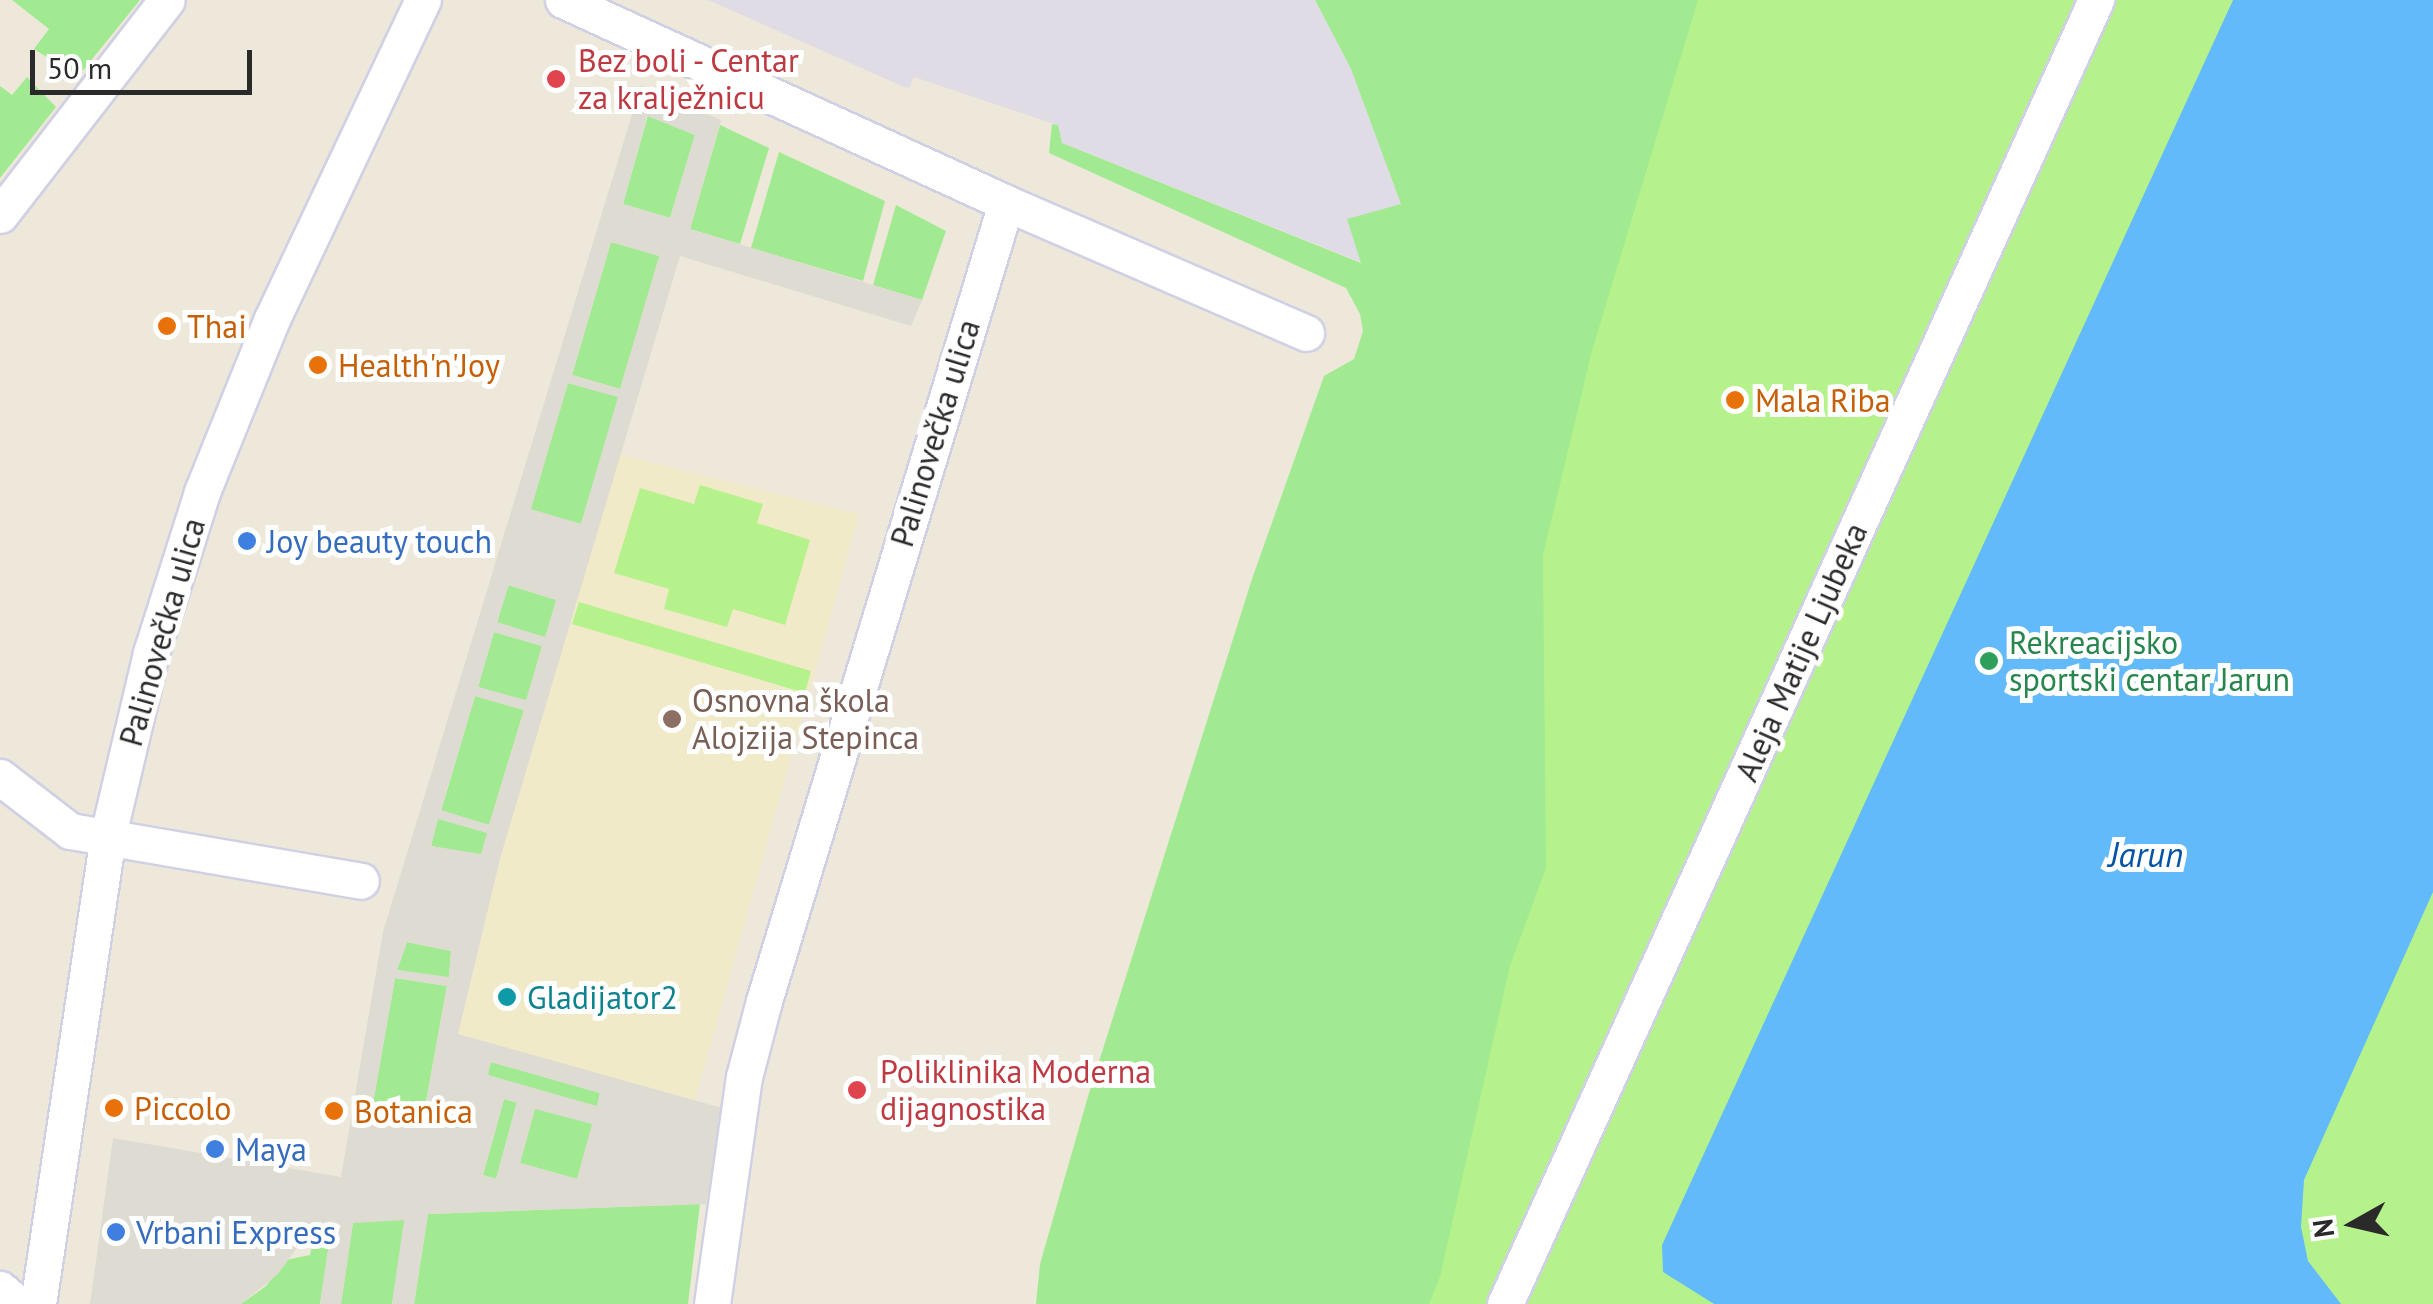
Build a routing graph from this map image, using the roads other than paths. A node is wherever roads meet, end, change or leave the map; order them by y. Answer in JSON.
{"nodes":[{"id":1,"x":167,"y":0,"type":"edge"},
{"id":2,"x":423,"y":0,"type":"edge"},
{"id":3,"x":563,"y":0,"type":"edge"},
{"id":4,"x":2096,"y":0,"type":"edge"},
{"id":5,"x":1006,"y":203,"type":"junction"},
{"id":6,"x":0,"y":215,"type":"edge"},
{"id":7,"x":1306,"y":333,"type":"dead end"},
{"id":8,"x":0,"y":777,"type":"edge"},
{"id":9,"x":108,"y":835,"type":"junction"},
{"id":10,"x":361,"y":882,"type":"dead end"},
{"id":11,"x":0,"y":1288,"type":"edge"},
{"id":12,"x":18,"y":1304,"type":"edge"},
{"id":13,"x":38,"y":1304,"type":"edge"},
{"id":14,"x":712,"y":1304,"type":"edge"},
{"id":15,"x":1505,"y":1304,"type":"edge"}],
"edges":[{"from":1,"to":6,"type":"street"},
{"from":2,"to":9,"type":"street","name":"Palinovečka ulica"},
{"from":3,"to":5,"type":"street"},
{"from":4,"to":15,"type":"street","name":"Aleja Matije Ljubeka"},
{"from":5,"to":7,"type":"street"},
{"from":5,"to":14,"type":"street","name":"Palinovečka ulica"},
{"from":8,"to":9,"type":"street"},
{"from":9,"to":10,"type":"street"},
{"from":9,"to":13,"type":"street","name":"Palinovečka ulica"},
{"from":11,"to":12,"type":"street"}]}
